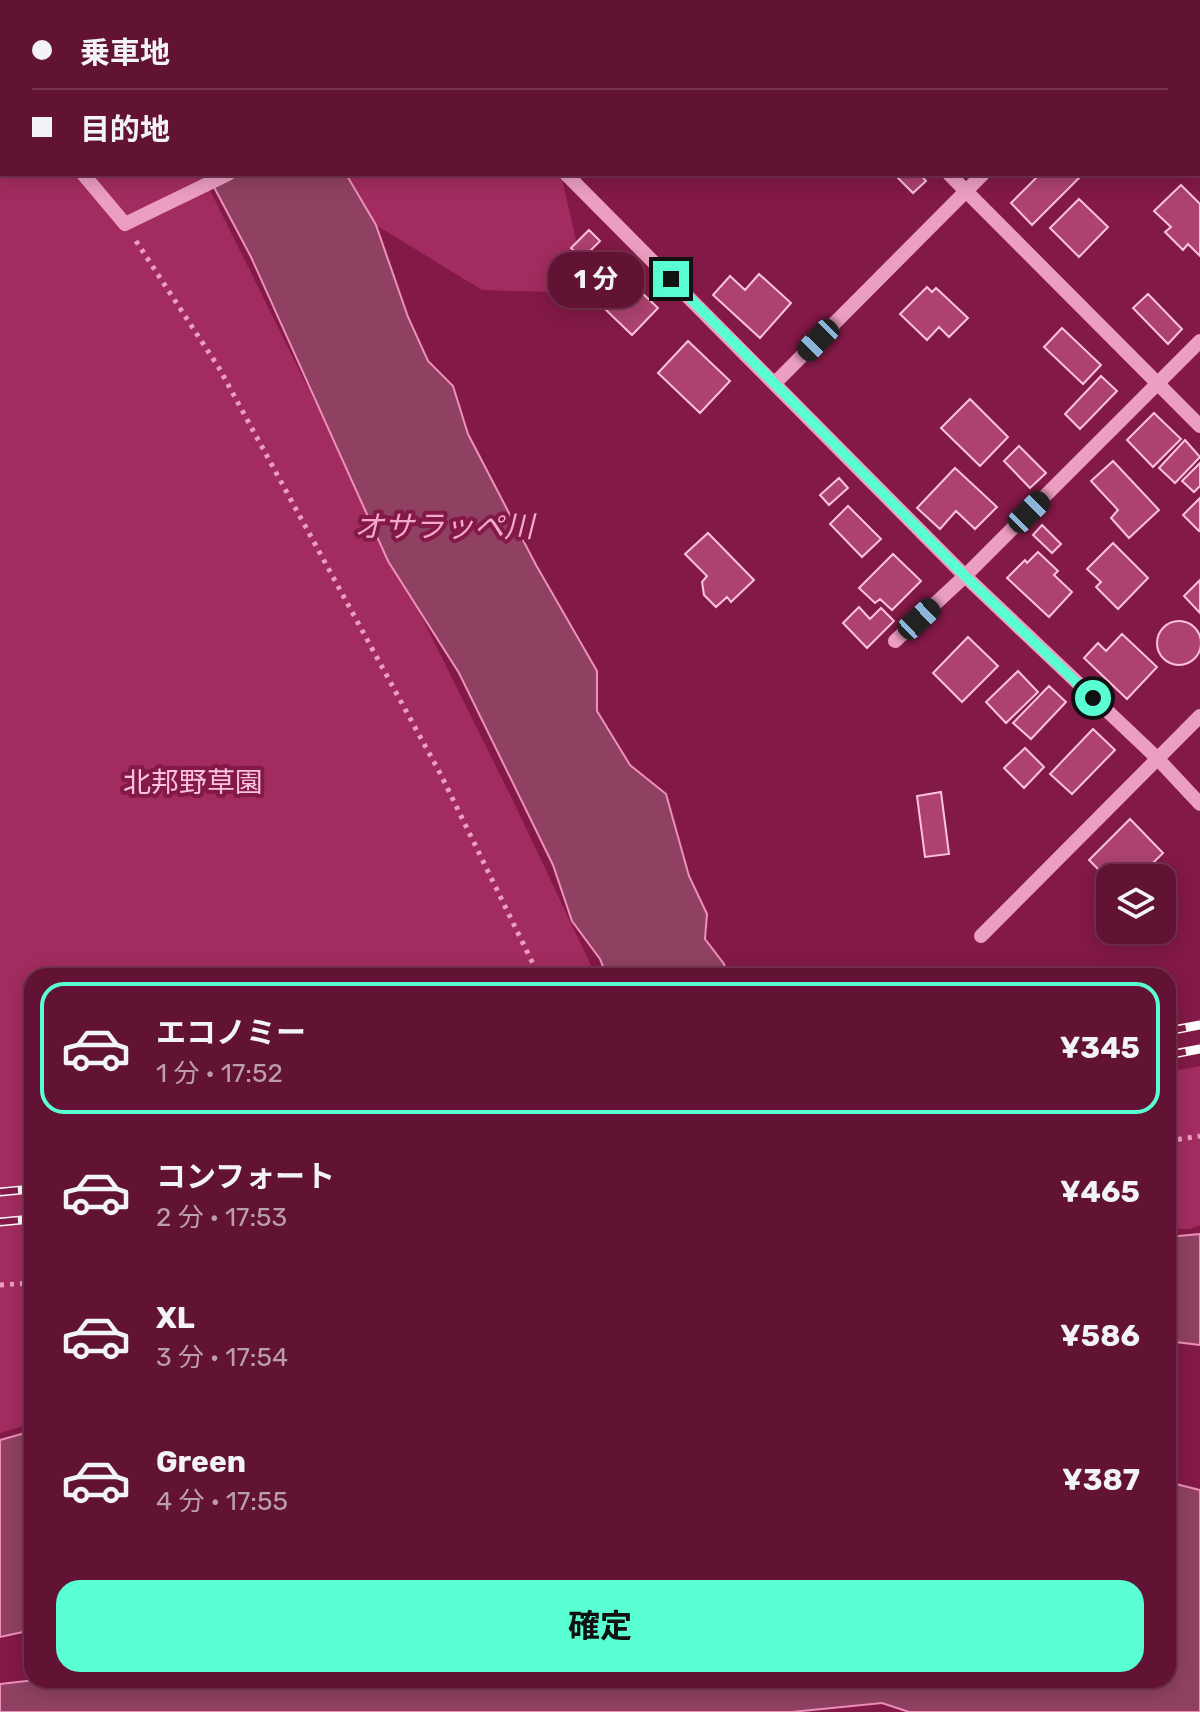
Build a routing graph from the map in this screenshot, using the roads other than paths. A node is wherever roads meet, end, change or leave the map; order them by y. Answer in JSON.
{"nodes":[{"id":1,"x":85,"y":176,"type":"edge"},
{"id":2,"x":224,"y":176,"type":"edge"},
{"id":3,"x":568,"y":176,"type":"edge"},
{"id":4,"x":951,"y":176,"type":"edge"},
{"id":5,"x":981,"y":176,"type":"edge"},
{"id":6,"x":966,"y":190,"type":"junction"},
{"id":7,"x":1200,"y":341,"type":"edge"},
{"id":8,"x":775,"y":383,"type":"junction"},
{"id":9,"x":1157,"y":383,"type":"junction"},
{"id":10,"x":1200,"y":426,"type":"edge"},
{"id":11,"x":965,"y":576,"type":"junction"},
{"id":12,"x":895,"y":641,"type":"dead end"},
{"id":13,"x":1200,"y":716,"type":"edge"},
{"id":14,"x":1157,"y":758,"type":"junction"},
{"id":15,"x":1200,"y":804,"type":"edge"},
{"id":16,"x":981,"y":936,"type":"dead end"}],
"edges":[{"from":1,"to":2,"type":"street"},
{"from":3,"to":8,"type":"street"},
{"from":4,"to":6,"type":"street"},
{"from":5,"to":6,"type":"street"},
{"from":6,"to":8,"type":"street"},
{"from":6,"to":9,"type":"street"},
{"from":7,"to":9,"type":"street"},
{"from":8,"to":11,"type":"street"},
{"from":9,"to":10,"type":"street"},
{"from":9,"to":11,"type":"street"},
{"from":11,"to":12,"type":"street"},
{"from":11,"to":14,"type":"street"},
{"from":13,"to":14,"type":"street"},
{"from":14,"to":15,"type":"street"},
{"from":14,"to":16,"type":"street"}]}
